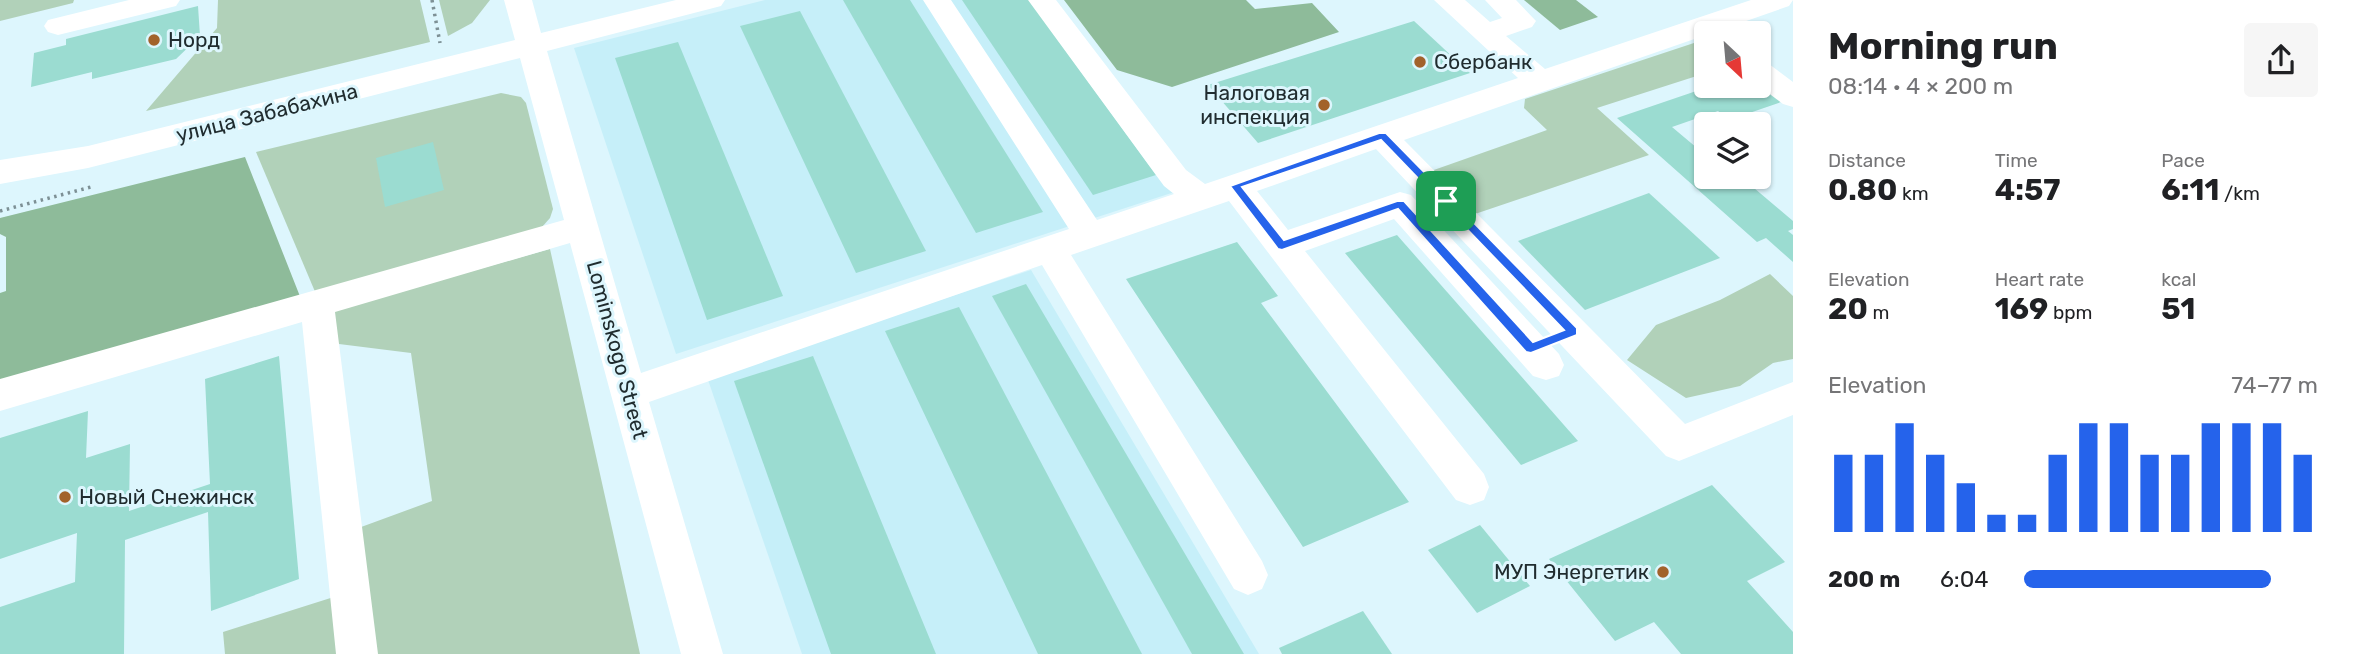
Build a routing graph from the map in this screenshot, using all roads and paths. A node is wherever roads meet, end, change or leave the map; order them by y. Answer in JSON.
{"nodes":[{"id":1,"x":166,"y":0,"type":"edge"},
{"id":2,"x":518,"y":0,"type":"edge"},
{"id":3,"x":711,"y":0,"type":"edge"},
{"id":4,"x":937,"y":0,"type":"edge"},
{"id":5,"x":1042,"y":0,"type":"edge"},
{"id":6,"x":1448,"y":0,"type":"edge"},
{"id":7,"x":1499,"y":0,"type":"edge"},
{"id":8,"x":1768,"y":1,"type":"edge"},
{"id":9,"x":1725,"y":21,"type":"edge"},
{"id":10,"x":1793,"y":24,"type":"edge"},
{"id":11,"x":58,"y":26,"type":"dead end"},
{"id":12,"x":1484,"y":33,"type":"junction"},
{"id":13,"x":1694,"y":33,"type":"edge"},
{"id":14,"x":533,"y":45,"type":"junction"},
{"id":15,"x":1771,"y":80,"type":"edge"},
{"id":16,"x":1541,"y":82,"type":"junction"},
{"id":17,"x":1793,"y":97,"type":"edge"},
{"id":18,"x":1382,"y":136,"type":"junction"},
{"id":19,"x":0,"y":172,"type":"edge"},
{"id":20,"x":1235,"y":186,"type":"junction"},
{"id":21,"x":1200,"y":198,"type":"junction"},
{"id":22,"x":583,"y":226,"type":"junction"},
{"id":23,"x":1090,"y":236,"type":"junction"},
{"id":24,"x":1282,"y":246,"type":"junction"},
{"id":25,"x":1050,"y":249,"type":"junction"},
{"id":26,"x":317,"y":304,"type":"junction"},
{"id":27,"x":1573,"y":332,"type":"junction"},
{"id":28,"x":629,"y":393,"type":"junction"},
{"id":29,"x":0,"y":395,"type":"edge"},
{"id":30,"x":1793,"y":398,"type":"edge"},
{"id":31,"x":1470,"y":487,"type":"dead end"},
{"id":32,"x":1248,"y":575,"type":"dead end"},
{"id":33,"x":357,"y":654,"type":"edge"},
{"id":34,"x":702,"y":654,"type":"edge"}],
"edges":[{"from":1,"to":11,"type":"street"},
{"from":2,"to":14,"type":"street","name":"Lominskogo Street"},
{"from":3,"to":14,"type":"street","name":"улица Забабахина"},
{"from":4,"to":23,"type":"street"},
{"from":5,"to":21,"type":"street"},
{"from":6,"to":12,"type":"street"},
{"from":7,"to":12,"type":"street"},
{"from":8,"to":9,"type":"street"},
{"from":8,"to":10,"type":"street"},
{"from":12,"to":16,"type":"street"},
{"from":13,"to":16,"type":"street"},
{"from":14,"to":19,"type":"street","name":"улица Забабахина"},
{"from":14,"to":22,"type":"street","name":"Lominskogo Street"},
{"from":15,"to":17,"type":"street"},
{"from":16,"to":18,"type":"street"},
{"from":18,"to":20,"type":"street"},
{"from":18,"to":27,"type":"street"},
{"from":20,"to":21,"type":"street"},
{"from":20,"to":24,"type":"street"},
{"from":21,"to":23,"type":"street"},
{"from":22,"to":26,"type":"street"},
{"from":22,"to":28,"type":"street","name":"Lominskogo Street"},
{"from":23,"to":25,"type":"street"},
{"from":24,"to":27,"type":"street"},
{"from":24,"to":31,"type":"street"},
{"from":25,"to":28,"type":"street"},
{"from":25,"to":32,"type":"street"},
{"from":26,"to":29,"type":"street"},
{"from":26,"to":33,"type":"street"},
{"from":27,"to":30,"type":"street"},
{"from":28,"to":34,"type":"street","name":"Lominskogo Street"}]}
